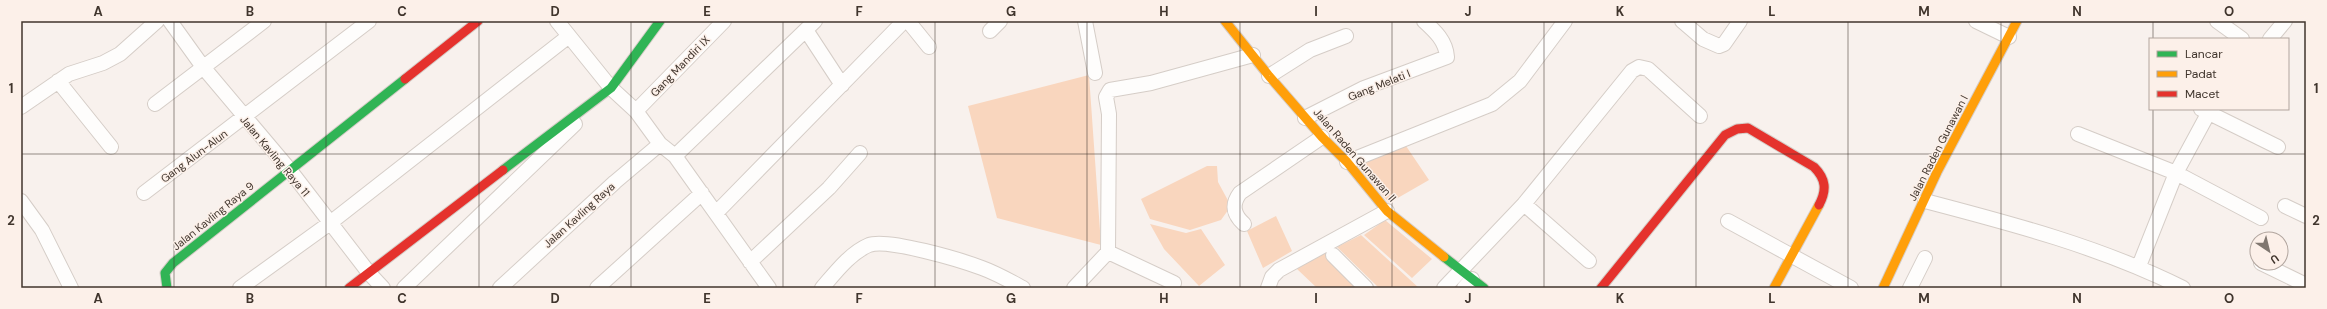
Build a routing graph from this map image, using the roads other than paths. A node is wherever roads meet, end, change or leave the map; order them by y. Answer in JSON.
{"nodes":[{"id":1,"x":157,"y":21,"type":"edge"},
{"id":2,"x":170,"y":21,"type":"edge"},
{"id":3,"x":264,"y":21,"type":"edge"},
{"id":4,"x":369,"y":21,"type":"edge"},
{"id":5,"x":478,"y":21,"type":"edge"},
{"id":6,"x":557,"y":21,"type":"edge"},
{"id":7,"x":724,"y":21,"type":"edge"},
{"id":8,"x":904,"y":21,"type":"edge"},
{"id":9,"x":908,"y":21,"type":"edge"},
{"id":10,"x":1085,"y":21,"type":"edge"},
{"id":11,"x":1424,"y":21,"type":"edge"},
{"id":12,"x":1565,"y":21,"type":"edge"},
{"id":13,"x":1682,"y":21,"type":"edge"},
{"id":14,"x":1740,"y":21,"type":"edge"},
{"id":15,"x":1976,"y":21,"type":"edge"},
{"id":16,"x":2017,"y":21,"type":"edge"},
{"id":17,"x":2218,"y":21,"type":"edge"},
{"id":18,"x":2284,"y":21,"type":"edge"},
{"id":19,"x":1228,"y":22,"type":"edge"},
{"id":20,"x":657,"y":23,"type":"edge"},
{"id":21,"x":811,"y":26,"type":"edge"},
{"id":22,"x":569,"y":36,"type":"junction"},
{"id":23,"x":1346,"y":36,"type":"dead end"},
{"id":24,"x":2009,"y":36,"type":"junction"},
{"id":25,"x":2241,"y":38,"type":"edge"},
{"id":26,"x":2271,"y":38,"type":"edge"},
{"id":27,"x":929,"y":47,"type":"dead end"},
{"id":28,"x":1253,"y":55,"type":"junction"},
{"id":29,"x":203,"y":67,"type":"junction"},
{"id":30,"x":1095,"y":73,"type":"dead end"},
{"id":31,"x":1269,"y":76,"type":"junction"},
{"id":32,"x":58,"y":81,"type":"junction"},
{"id":33,"x":842,"y":85,"type":"junction"},
{"id":34,"x":611,"y":88,"type":"junction"},
{"id":35,"x":155,"y":104,"type":"dead end"},
{"id":36,"x":590,"y":105,"type":"joint"},
{"id":37,"x":21,"y":107,"type":"edge"},
{"id":38,"x":636,"y":111,"type":"junction"},
{"id":39,"x":2205,"y":111,"type":"edge"},
{"id":40,"x":1700,"y":116,"type":"dead end"},
{"id":41,"x":244,"y":118,"type":"junction"},
{"id":42,"x":1305,"y":118,"type":"junction"},
{"id":43,"x":2078,"y":134,"type":"dead end"},
{"id":44,"x":1322,"y":137,"type":"junction"},
{"id":45,"x":550,"y":142,"type":"junction"},
{"id":46,"x":660,"y":144,"type":"junction"},
{"id":47,"x":111,"y":147,"type":"dead end"},
{"id":48,"x":2278,"y":147,"type":"dead end"},
{"id":49,"x":860,"y":153,"type":"dead end"},
{"id":50,"x":675,"y":156,"type":"junction"},
{"id":51,"x":1347,"y":162,"type":"junction"},
{"id":52,"x":289,"y":170,"type":"junction"},
{"id":53,"x":2176,"y":174,"type":"junction"},
{"id":54,"x":144,"y":193,"type":"dead end"},
{"id":55,"x":702,"y":193,"type":"junction"},
{"id":56,"x":1925,"y":200,"type":"junction"},
{"id":57,"x":21,"y":201,"type":"edge"},
{"id":58,"x":1524,"y":204,"type":"junction"},
{"id":59,"x":2285,"y":206,"type":"dead end"},
{"id":60,"x":1387,"y":211,"type":"junction"},
{"id":61,"x":716,"y":213,"type":"junction"},
{"id":62,"x":2306,"y":216,"type":"edge"},
{"id":63,"x":2261,"y":218,"type":"dead end"},
{"id":64,"x":1728,"y":221,"type":"dead end"},
{"id":65,"x":330,"y":223,"type":"junction"},
{"id":66,"x":1244,"y":224,"type":"dead end"},
{"id":67,"x":1108,"y":252,"type":"junction"},
{"id":68,"x":1333,"y":255,"type":"dead end"},
{"id":69,"x":1792,"y":256,"type":"junction"},
{"id":70,"x":1925,"y":258,"type":"dead end"},
{"id":71,"x":1589,"y":261,"type":"dead end"},
{"id":72,"x":750,"y":262,"type":"junction"},
{"id":73,"x":2138,"y":266,"type":"junction"},
{"id":74,"x":1460,"y":270,"type":"junction"},
{"id":75,"x":2277,"y":271,"type":"edge"},
{"id":76,"x":369,"y":273,"type":"junction"},
{"id":77,"x":1174,"y":283,"type":"dead end"},
{"id":78,"x":1468,"y":283,"type":"edge"},
{"id":79,"x":2306,"y":285,"type":"edge"},
{"id":80,"x":71,"y":288,"type":"edge"},
{"id":81,"x":166,"y":288,"type":"edge"},
{"id":82,"x":240,"y":288,"type":"edge"},
{"id":83,"x":349,"y":288,"type":"edge"},
{"id":84,"x":384,"y":288,"type":"edge"},
{"id":85,"x":404,"y":288,"type":"edge"},
{"id":86,"x":500,"y":288,"type":"edge"},
{"id":87,"x":597,"y":288,"type":"edge"},
{"id":88,"x":769,"y":288,"type":"edge"},
{"id":89,"x":822,"y":288,"type":"edge"},
{"id":90,"x":1023,"y":288,"type":"edge"},
{"id":91,"x":1074,"y":288,"type":"edge"},
{"id":92,"x":1268,"y":288,"type":"edge"},
{"id":93,"x":1366,"y":288,"type":"edge"},
{"id":94,"x":1444,"y":288,"type":"edge"},
{"id":95,"x":1484,"y":288,"type":"edge"},
{"id":96,"x":1601,"y":288,"type":"edge"},
{"id":97,"x":1774,"y":288,"type":"edge"},
{"id":98,"x":1851,"y":288,"type":"edge"},
{"id":99,"x":1883,"y":288,"type":"edge"},
{"id":100,"x":1910,"y":288,"type":"edge"},
{"id":101,"x":2183,"y":288,"type":"edge"}],
"edges":[{"from":1,"to":32,"type":"street"},
{"from":2,"to":29,"type":"street","name":"Jalan Kavling Raya 11"},
{"from":3,"to":29,"type":"street"},
{"from":4,"to":41,"type":"street","name":"Gang Alun-Alun"},
{"from":5,"to":52,"type":"main road","name":"Jalan Kavling Raya 9"},
{"from":6,"to":22,"type":"street"},
{"from":7,"to":38,"type":"street","name":"Gang Mandiri IX"},
{"from":8,"to":33,"type":"street"},
{"from":9,"to":27,"type":"street"},
{"from":10,"to":30,"type":"street"},
{"from":11,"to":42,"type":"street","name":"Gang Melati I"},
{"from":12,"to":51,"type":"street"},
{"from":13,"to":14,"type":"street"},
{"from":15,"to":24,"type":"street"},
{"from":16,"to":24,"type":"main road","name":"Jalan Raden Gunawan I"},
{"from":17,"to":25,"type":"street"},
{"from":18,"to":26,"type":"street"},
{"from":19,"to":28,"type":"main road","name":"Jalan Raden Gunawan II"},
{"from":20,"to":34,"type":"main road"},
{"from":21,"to":33,"type":"street"},
{"from":21,"to":50,"type":"street"},
{"from":22,"to":34,"type":"street"},
{"from":22,"to":65,"type":"street"},
{"from":23,"to":31,"type":"street"},
{"from":24,"to":56,"type":"main road","name":"Jalan Raden Gunawan I"},
{"from":28,"to":31,"type":"main road","name":"Jalan Raden Gunawan II"},
{"from":28,"to":67,"type":"street"},
{"from":29,"to":35,"type":"street"},
{"from":29,"to":41,"type":"street","name":"Jalan Kavling Raya 11"},
{"from":31,"to":42,"type":"main road","name":"Jalan Raden Gunawan II"},
{"from":32,"to":37,"type":"street"},
{"from":32,"to":47,"type":"street"},
{"from":33,"to":61,"type":"street"},
{"from":34,"to":36,"type":"main road"},
{"from":34,"to":38,"type":"street"},
{"from":36,"to":45,"type":"street"},
{"from":38,"to":46,"type":"street"},
{"from":39,"to":48,"type":"street"},
{"from":39,"to":53,"type":"street"},
{"from":40,"to":58,"type":"street"},
{"from":41,"to":52,"type":"street","name":"Jalan Kavling Raya 11"},
{"from":41,"to":54,"type":"street","name":"Gang Alun-Alun"},
{"from":42,"to":44,"type":"main road","name":"Jalan Raden Gunawan II"},
{"from":43,"to":53,"type":"street"},
{"from":44,"to":51,"type":"main road","name":"Jalan Raden Gunawan II"},
{"from":44,"to":66,"type":"street"},
{"from":45,"to":76,"type":"main road"},
{"from":45,"to":85,"type":"street"},
{"from":46,"to":50,"type":"street"},
{"from":46,"to":86,"type":"street","name":"Jalan Kavling Raya"},
{"from":49,"to":72,"type":"street"},
{"from":50,"to":55,"type":"street"},
{"from":51,"to":60,"type":"main road","name":"Jalan Raden Gunawan II"},
{"from":52,"to":65,"type":"street","name":"Jalan Kavling Raya 11"},
{"from":52,"to":81,"type":"main road","name":"Jalan Kavling Raya 9"},
{"from":53,"to":63,"type":"street"},
{"from":53,"to":73,"type":"street"},
{"from":55,"to":61,"type":"street"},
{"from":55,"to":87,"type":"street"},
{"from":56,"to":73,"type":"street"},
{"from":56,"to":99,"type":"main road","name":"Jalan Raden Gunawan I"},
{"from":57,"to":80,"type":"street"},
{"from":58,"to":71,"type":"street"},
{"from":58,"to":74,"type":"street"},
{"from":59,"to":62,"type":"street"},
{"from":60,"to":74,"type":"main road","name":"Jalan Raden Gunawan II"},
{"from":60,"to":92,"type":"street"},
{"from":61,"to":72,"type":"street"},
{"from":64,"to":69,"type":"street"},
{"from":65,"to":76,"type":"street","name":"Jalan Kavling Raya 11"},
{"from":65,"to":82,"type":"street"},
{"from":67,"to":77,"type":"street"},
{"from":67,"to":91,"type":"street"},
{"from":68,"to":93,"type":"street"},
{"from":69,"to":96,"type":"main road"},
{"from":69,"to":97,"type":"main road"},
{"from":69,"to":98,"type":"street"},
{"from":70,"to":100,"type":"street"},
{"from":72,"to":88,"type":"street"},
{"from":73,"to":101,"type":"street"},
{"from":74,"to":78,"type":"main road","name":"Jalan Raden Gunawan II"},
{"from":74,"to":94,"type":"street"},
{"from":75,"to":79,"type":"street"},
{"from":76,"to":83,"type":"main road"},
{"from":76,"to":84,"type":"street","name":"Jalan Kavling Raya 11"},
{"from":78,"to":95,"type":"main road","name":"Jalan Raden Gunawan II"},
{"from":89,"to":90,"type":"street"}]}
